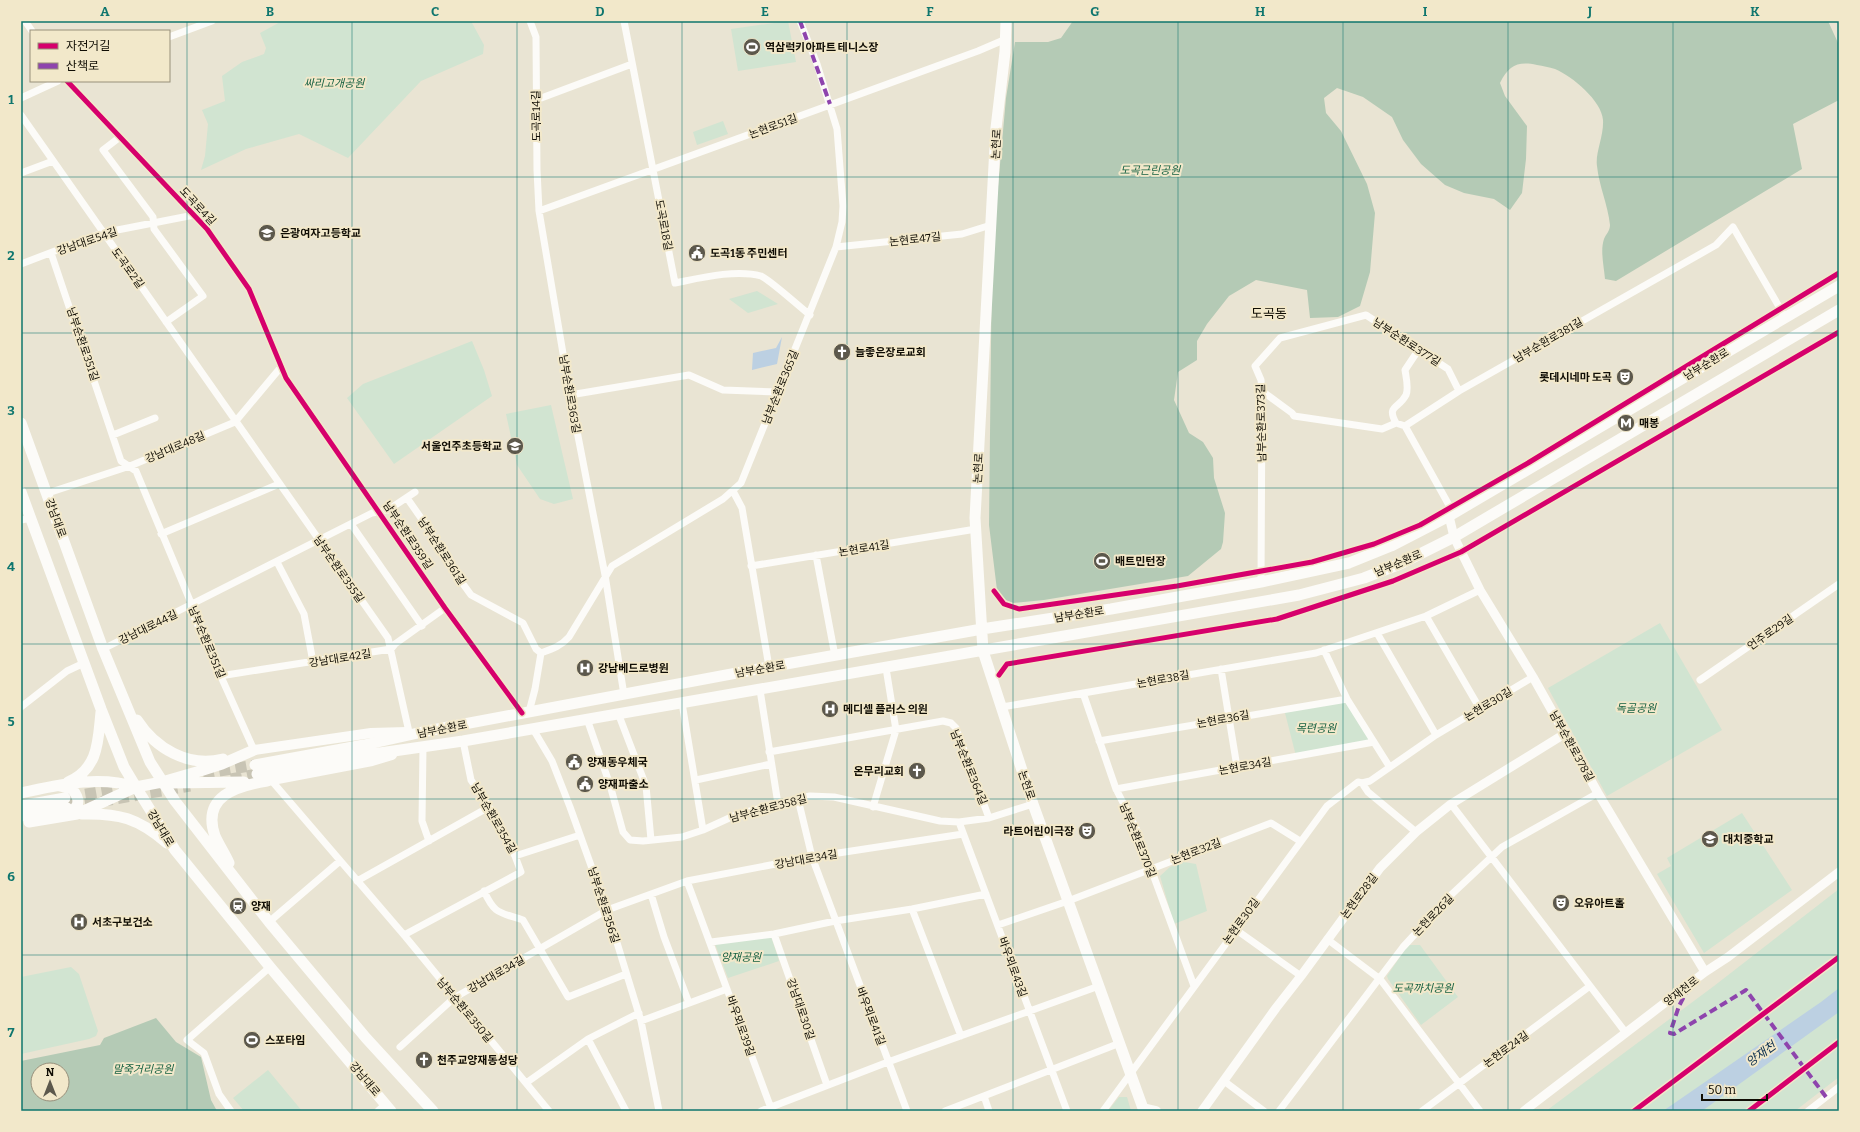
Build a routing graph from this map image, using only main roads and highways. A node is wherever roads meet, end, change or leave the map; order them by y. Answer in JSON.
{"nodes":[{"id":1,"x":1006,"y":21,"type":"edge"},
{"id":2,"x":1839,"y":286,"type":"edge"},
{"id":3,"x":1839,"y":310,"type":"edge"},
{"id":4,"x":21,"y":423,"type":"edge"},
{"id":5,"x":21,"y":492,"type":"edge"},
{"id":6,"x":26,"y":519,"type":"edge"},
{"id":7,"x":1391,"y":546,"type":"junction"},
{"id":8,"x":1400,"y":564,"type":"junction"},
{"id":9,"x":982,"y":629,"type":"junction"},
{"id":10,"x":984,"y":651,"type":"junction"},
{"id":11,"x":124,"y":701,"type":"junction"},
{"id":12,"x":101,"y":709,"type":"junction"},
{"id":13,"x":427,"y":731,"type":"junction"},
{"id":14,"x":254,"y":750,"type":"junction"},
{"id":15,"x":263,"y":775,"type":"junction"},
{"id":16,"x":162,"y":782,"type":"junction"},
{"id":17,"x":58,"y":786,"type":"junction"},
{"id":18,"x":136,"y":787,"type":"junction"},
{"id":19,"x":21,"y":793,"type":"edge"},
{"id":20,"x":21,"y":806,"type":"edge"},
{"id":21,"x":78,"y":814,"type":"junction"},
{"id":22,"x":24,"y":821,"type":"edge"},
{"id":23,"x":175,"y":850,"type":"junction"},
{"id":24,"x":242,"y":887,"type":"junction"},
{"id":25,"x":385,"y":1109,"type":"edge"},
{"id":26,"x":1144,"y":1110,"type":"edge"},
{"id":27,"x":433,"y":1111,"type":"edge"},
{"id":28,"x":1156,"y":1111,"type":"edge"}],
"edges":[{"from":1,"to":9,"type":"main road","name":"논현로"},
{"from":2,"to":7,"type":"main road","name":"남부순환로"},
{"from":3,"to":8,"type":"main road","name":"남부순환로"},
{"from":4,"to":11,"type":"main road","name":"강남대로"},
{"from":5,"to":6,"type":"main road","name":"강남대로"},
{"from":6,"to":12,"type":"main road","name":"강남대로"},
{"from":7,"to":8,"type":"main road"},
{"from":7,"to":9,"type":"main road","name":"남부순환로"},
{"from":8,"to":10,"type":"main road","name":"남부순환로"},
{"from":9,"to":10,"type":"main road","name":"논현로"},
{"from":9,"to":13,"type":"main road","name":"남부순환로"},
{"from":10,"to":15,"type":"main road","name":"남부순환로"},
{"from":10,"to":26,"type":"main road","name":"논현로"},
{"from":11,"to":14,"type":"main road"},
{"from":11,"to":16,"type":"main road","name":"강남대로"},
{"from":12,"to":17,"type":"main road"},
{"from":12,"to":18,"type":"main road","name":"강남대로"},
{"from":13,"to":14,"type":"main road"},
{"from":13,"to":15,"type":"main road","name":"남부순환로"},
{"from":14,"to":15,"type":"main road"},
{"from":14,"to":16,"type":"main road"},
{"from":15,"to":16,"type":"main road"},
{"from":15,"to":24,"type":"main road"},
{"from":16,"to":18,"type":"main road"},
{"from":16,"to":24,"type":"main road","name":"강남대로"},
{"from":17,"to":18,"type":"main road"},
{"from":17,"to":19,"type":"main road"},
{"from":17,"to":22,"type":"main road"},
{"from":18,"to":21,"type":"main road"},
{"from":18,"to":23,"type":"main road","name":"강남대로"},
{"from":20,"to":22,"type":"main road"},
{"from":21,"to":22,"type":"main road"},
{"from":21,"to":23,"type":"main road"},
{"from":23,"to":25,"type":"main road","name":"강남대로"},
{"from":24,"to":27,"type":"main road","name":"강남대로"},
{"from":26,"to":28,"type":"main road"}]}
